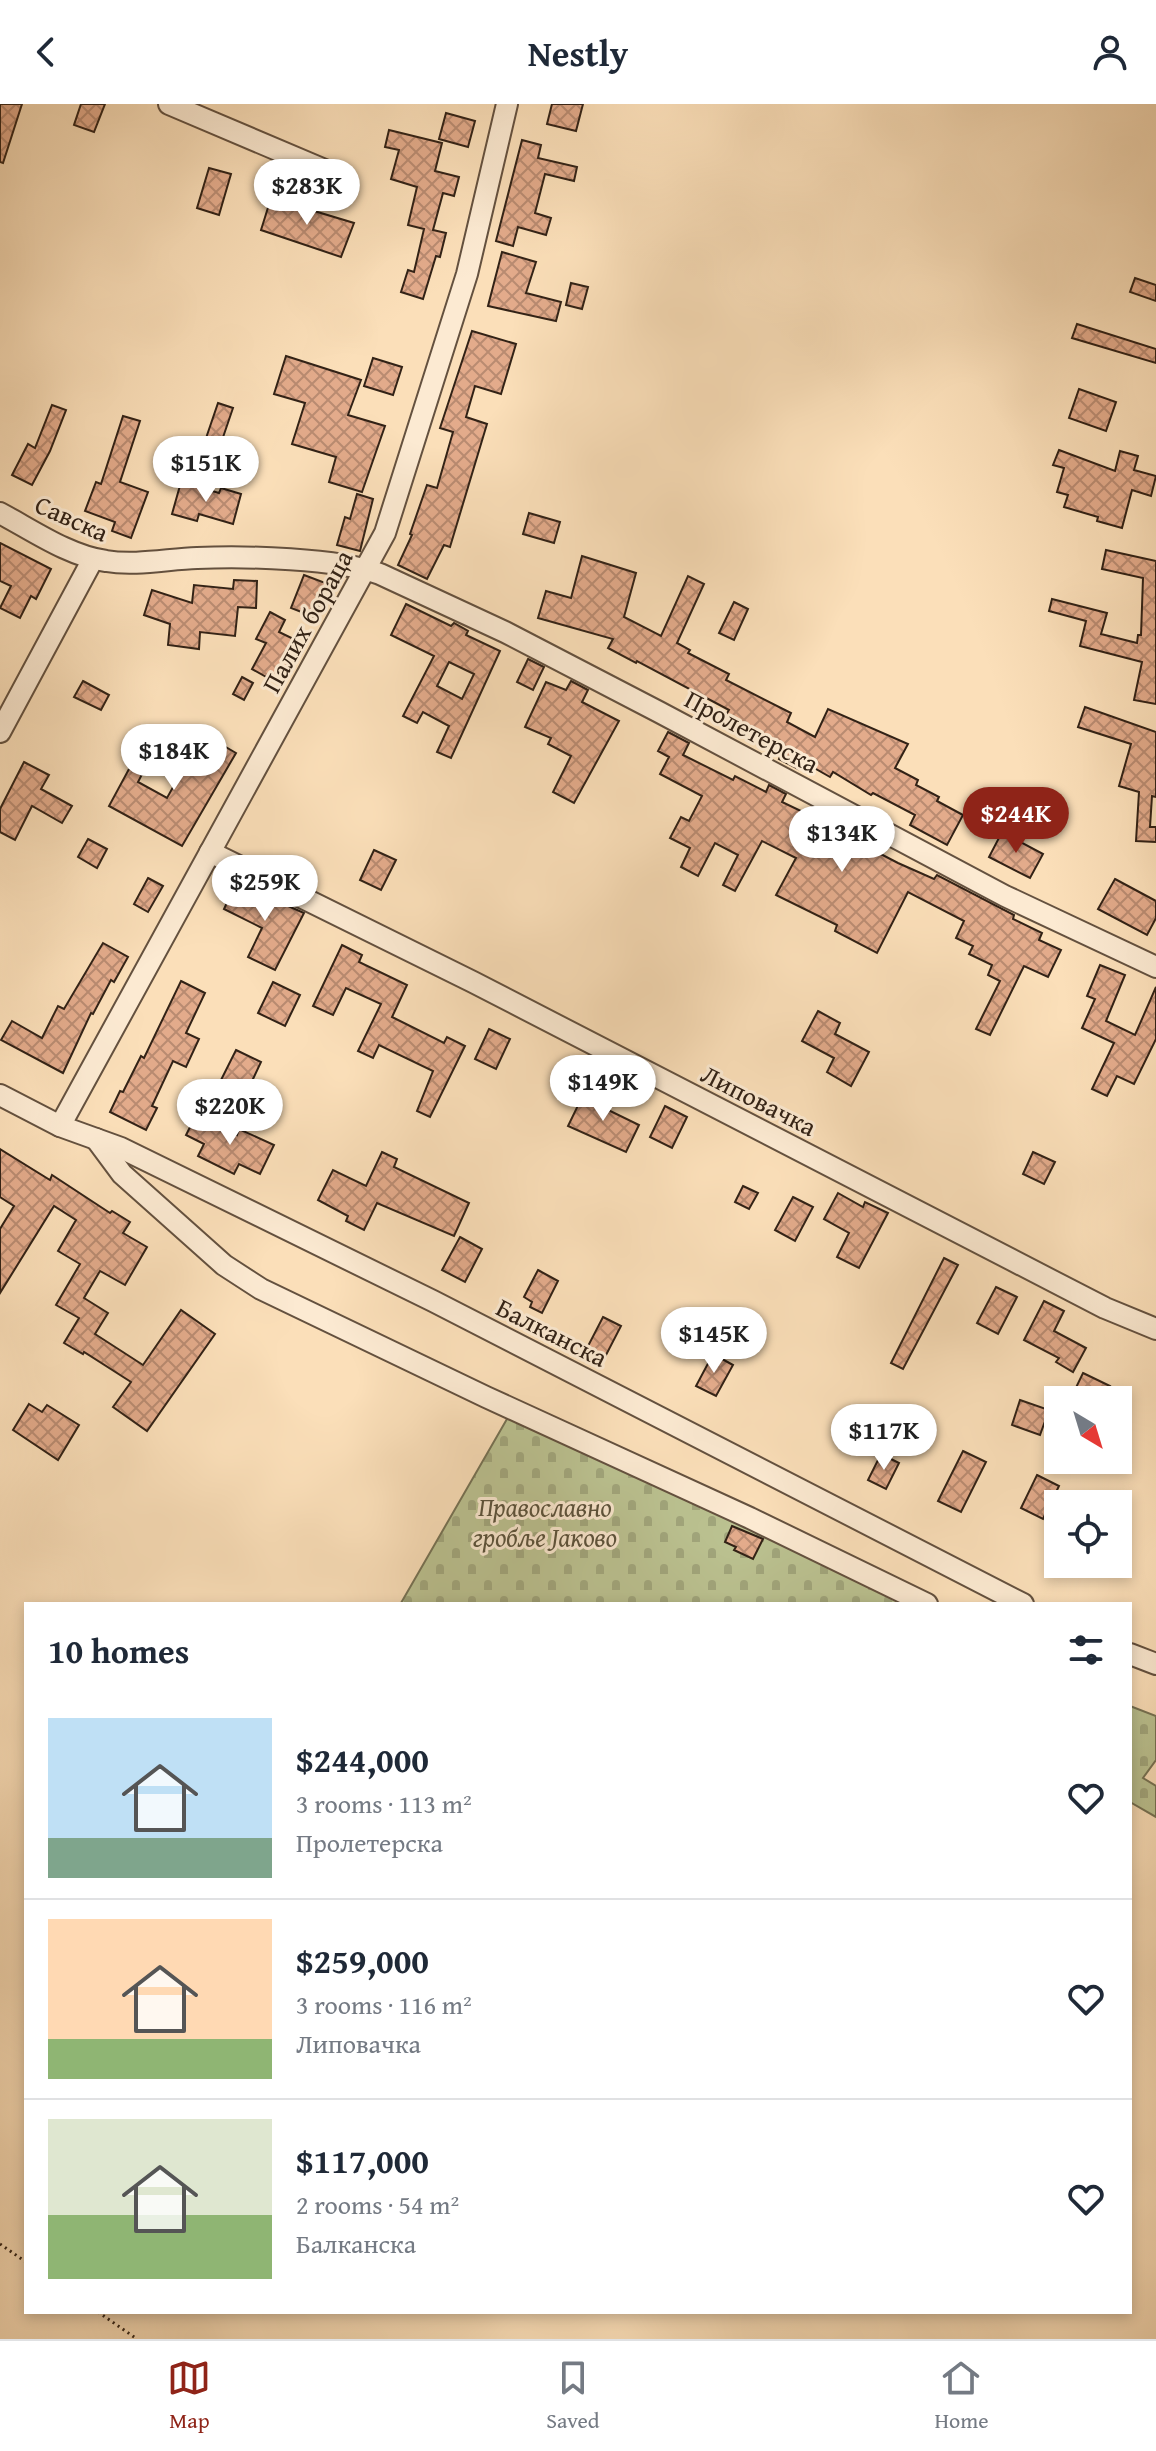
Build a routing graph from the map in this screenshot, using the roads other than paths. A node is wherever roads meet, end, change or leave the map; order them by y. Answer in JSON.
{"nodes":[{"id":1,"x":169,"y":104,"type":"edge"},
{"id":2,"x":507,"y":104,"type":"edge"},
{"id":3,"x":327,"y":171,"type":"dead end"},
{"id":4,"x":0,"y":513,"type":"edge"},
{"id":5,"x":93,"y":559,"type":"junction"},
{"id":6,"x":365,"y":569,"type":"junction"},
{"id":7,"x":0,"y":732,"type":"edge"},
{"id":8,"x":210,"y":852,"type":"junction"},
{"id":9,"x":1156,"y":967,"type":"edge"},
{"id":10,"x":0,"y":1095,"type":"edge"},
{"id":11,"x":60,"y":1126,"type":"junction"},
{"id":12,"x":96,"y":1139,"type":"junction"},
{"id":13,"x":1156,"y":1329,"type":"edge"},
{"id":14,"x":923,"y":1602,"type":"edge"},
{"id":15,"x":1019,"y":1602,"type":"edge"},
{"id":16,"x":1132,"y":1655,"type":"edge"},
{"id":17,"x":1156,"y":1664,"type":"edge"}],
"edges":[{"from":1,"to":3,"type":"street"},
{"from":2,"to":6,"type":"street","name":"Палих бораца"},
{"from":4,"to":5,"type":"street","name":"Савска"},
{"from":5,"to":6,"type":"street","name":"Савска"},
{"from":5,"to":7,"type":"street"},
{"from":6,"to":8,"type":"street","name":"Палих бораца"},
{"from":6,"to":9,"type":"street","name":"Пролетерска"},
{"from":8,"to":11,"type":"street","name":"Палих бораца"},
{"from":8,"to":13,"type":"street","name":"Липовачка"},
{"from":10,"to":11,"type":"street","name":"Балканска"},
{"from":11,"to":12,"type":"street","name":"Балканска"},
{"from":12,"to":14,"type":"street"},
{"from":12,"to":15,"type":"street","name":"Балканска"},
{"from":16,"to":17,"type":"street"}]}
